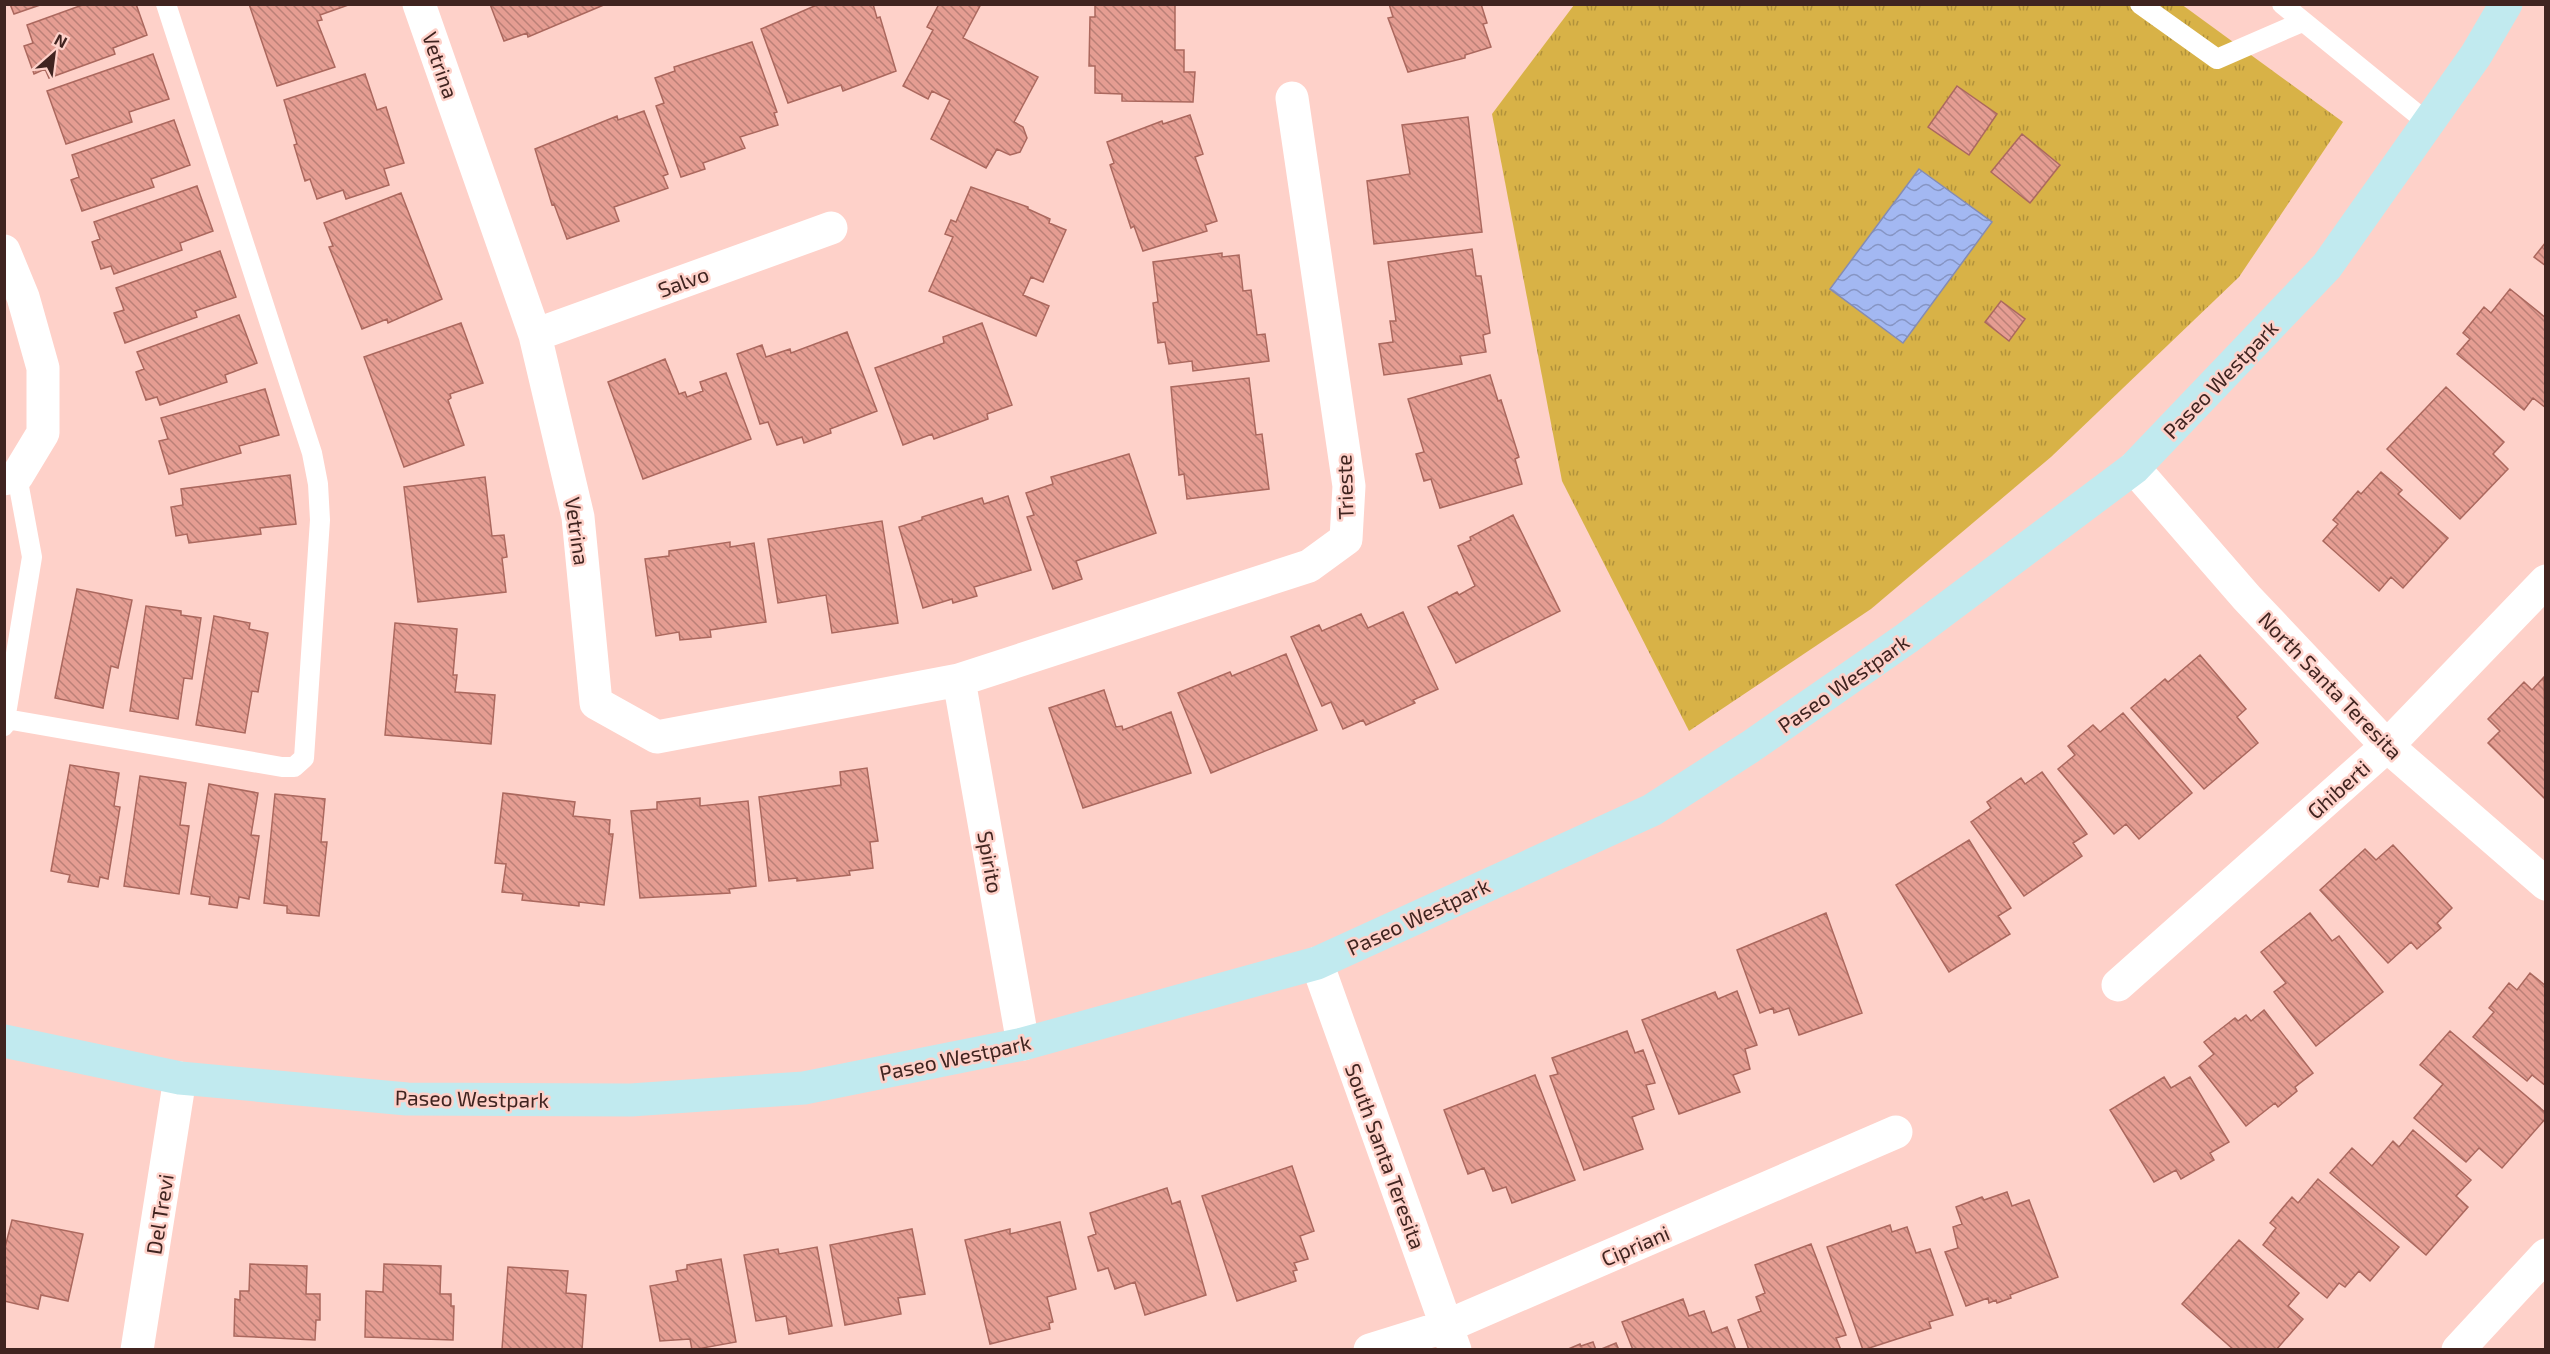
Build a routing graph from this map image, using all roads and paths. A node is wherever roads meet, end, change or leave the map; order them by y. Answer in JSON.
{"nodes":[{"id":1,"x":166,"y":4,"type":"edge"},
{"id":2,"x":419,"y":4,"type":"edge"},
{"id":3,"x":2140,"y":4,"type":"edge"},
{"id":4,"x":2282,"y":4,"type":"edge"},
{"id":5,"x":2506,"y":4,"type":"edge"},
{"id":6,"x":2302,"y":22,"type":"junction"},
{"id":7,"x":1292,"y":98,"type":"dead end"},
{"id":8,"x":2428,"y":123,"type":"junction"},
{"id":9,"x":831,"y":228,"type":"dead end"},
{"id":10,"x":4,"y":251,"type":"edge"},
{"id":11,"x":535,"y":334,"type":"junction"},
{"id":12,"x":2134,"y":468,"type":"junction"},
{"id":13,"x":11,"y":478,"type":"edge"},
{"id":14,"x":2546,"y":581,"type":"edge"},
{"id":15,"x":959,"y":680,"type":"junction"},
{"id":16,"x":5,"y":723,"type":"edge"},
{"id":17,"x":2387,"y":746,"type":"junction"},
{"id":18,"x":2546,"y":884,"type":"edge"},
{"id":19,"x":1317,"y":963,"type":"junction"},
{"id":20,"x":2118,"y":986,"type":"dead end"},
{"id":21,"x":4,"y":1041,"type":"edge"},
{"id":22,"x":1023,"y":1044,"type":"junction"},
{"id":23,"x":180,"y":1078,"type":"junction"},
{"id":24,"x":1896,"y":1132,"type":"dead end"},
{"id":25,"x":2546,"y":1256,"type":"edge"},
{"id":26,"x":1451,"y":1338,"type":"edge"},
{"id":27,"x":137,"y":1350,"type":"edge"},
{"id":28,"x":1370,"y":1350,"type":"edge"},
{"id":29,"x":2458,"y":1350,"type":"edge"}],
"edges":[{"from":1,"to":16,"type":"lane"},
{"from":2,"to":11,"type":"street","name":"Vetrina"},
{"from":3,"to":6,"type":"lane"},
{"from":4,"to":6,"type":"lane"},
{"from":5,"to":8,"type":"street","name":"Paseo Westpark"},
{"from":6,"to":8,"type":"lane"},
{"from":7,"to":15,"type":"street","name":"Trieste"},
{"from":8,"to":12,"type":"street","name":"Paseo Westpark"},
{"from":9,"to":11,"type":"street","name":"Salvo"},
{"from":10,"to":13,"type":"street"},
{"from":11,"to":15,"type":"street","name":"Vetrina"},
{"from":12,"to":17,"type":"street","name":"North Santa Teresita"},
{"from":12,"to":19,"type":"street","name":"Paseo Westpark"},
{"from":13,"to":16,"type":"lane"},
{"from":14,"to":17,"type":"street","name":"Ghiberti"},
{"from":15,"to":22,"type":"street","name":"Spirito"},
{"from":17,"to":18,"type":"street","name":"North Santa Teresita"},
{"from":17,"to":20,"type":"street","name":"Ghiberti"},
{"from":19,"to":22,"type":"street","name":"Paseo Westpark"},
{"from":19,"to":26,"type":"street","name":"South Santa Teresita"},
{"from":21,"to":23,"type":"street","name":"Paseo Westpark"},
{"from":22,"to":23,"type":"street","name":"Paseo Westpark"},
{"from":23,"to":27,"type":"street","name":"Del Trevi"},
{"from":24,"to":26,"type":"street","name":"Cipriani"},
{"from":25,"to":29,"type":"street"},
{"from":26,"to":28,"type":"street","name":"Cipriani"}]}
